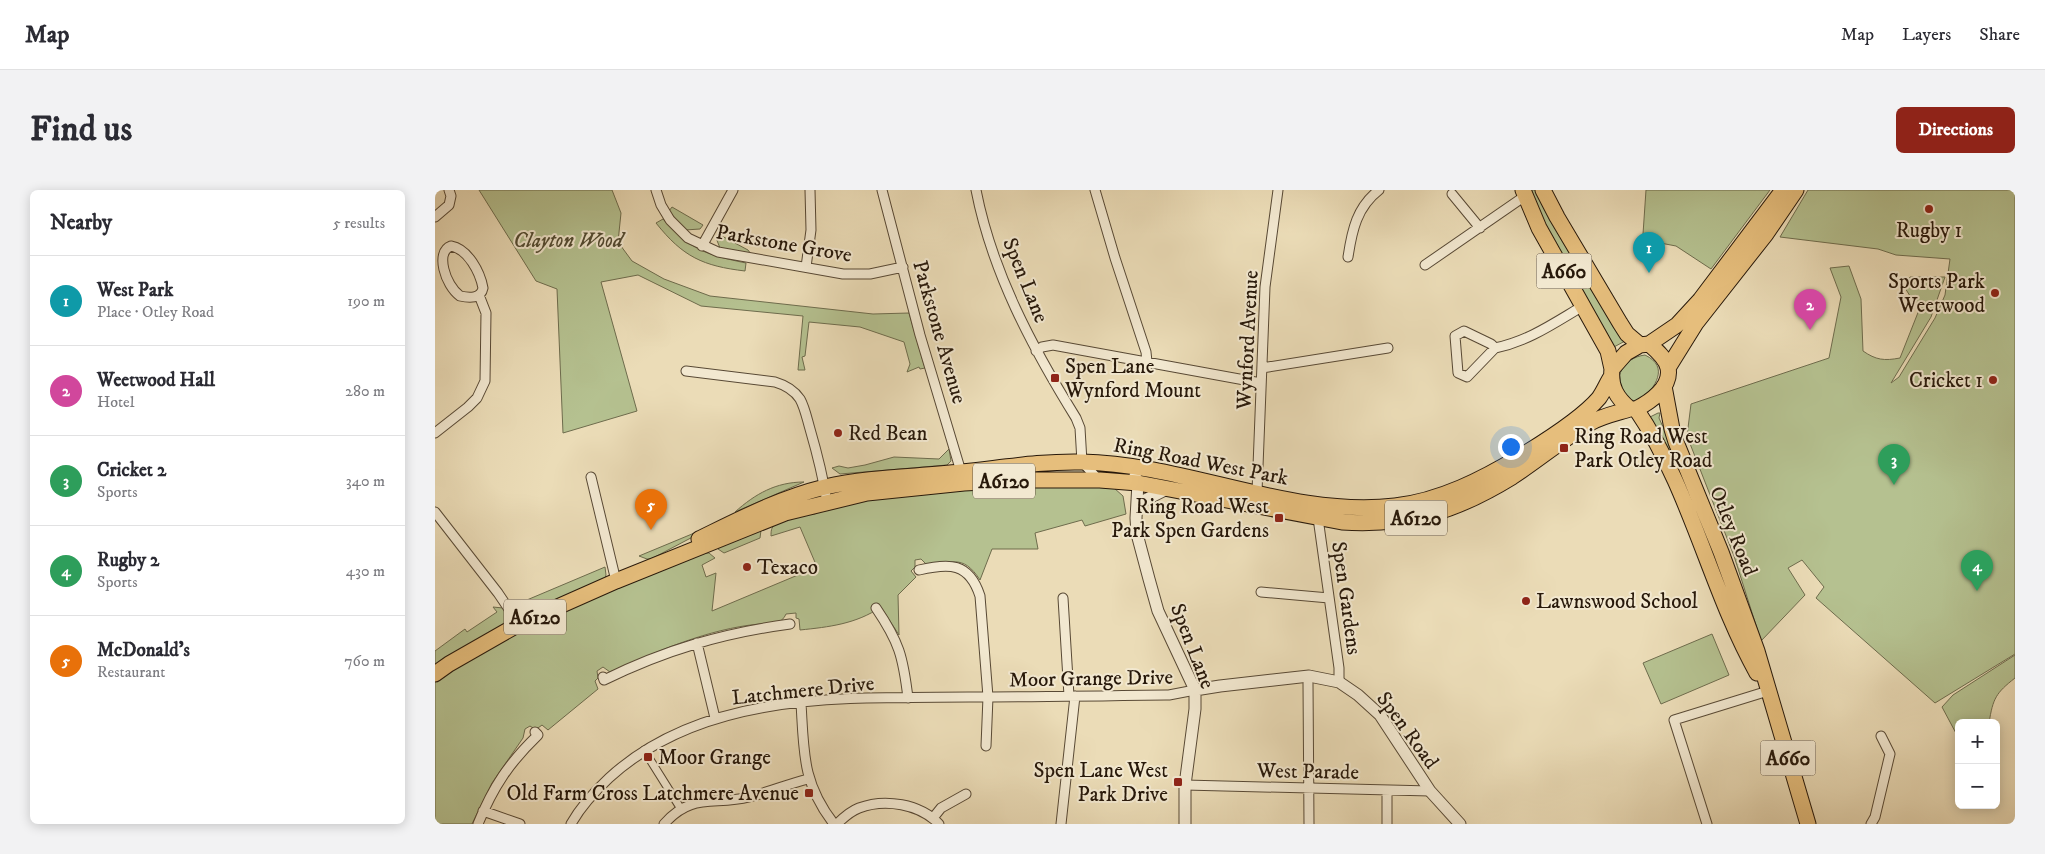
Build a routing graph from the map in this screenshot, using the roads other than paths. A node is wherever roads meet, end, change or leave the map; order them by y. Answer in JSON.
{"nodes":[{"id":1,"x":449,"y":190,"type":"edge"},
{"id":2,"x":656,"y":190,"type":"edge"},
{"id":3,"x":733,"y":190,"type":"edge"},
{"id":4,"x":810,"y":190,"type":"edge"},
{"id":5,"x":882,"y":190,"type":"edge"},
{"id":6,"x":976,"y":190,"type":"edge"},
{"id":7,"x":1095,"y":190,"type":"edge"},
{"id":8,"x":1278,"y":190,"type":"edge"},
{"id":9,"x":1379,"y":190,"type":"edge"},
{"id":10,"x":1543,"y":190,"type":"edge"},
{"id":11,"x":1783,"y":190,"type":"edge"},
{"id":12,"x":1796,"y":190,"type":"edge"},
{"id":13,"x":1524,"y":193,"type":"edge"},
{"id":14,"x":1453,"y":194,"type":"dead end"},
{"id":15,"x":435,"y":217,"type":"edge"},
{"id":16,"x":1480,"y":228,"type":"junction"},
{"id":17,"x":702,"y":246,"type":"junction"},
{"id":18,"x":436,"y":255,"type":"edge"},
{"id":19,"x":1348,"y":256,"type":"dead end"},
{"id":20,"x":1425,"y":265,"type":"dead end"},
{"id":21,"x":806,"y":267,"type":"junction"},
{"id":22,"x":903,"y":267,"type":"junction"},
{"id":23,"x":479,"y":295,"type":"junction"},
{"id":24,"x":1583,"y":306,"type":"junction"},
{"id":25,"x":1645,"y":345,"type":"junction"},
{"id":26,"x":1388,"y":348,"type":"dead end"},
{"id":27,"x":1495,"y":348,"type":"junction"},
{"id":28,"x":1036,"y":351,"type":"junction"},
{"id":29,"x":1147,"y":362,"type":"junction"},
{"id":30,"x":1262,"y":368,"type":"junction"},
{"id":31,"x":1668,"y":368,"type":"junction"},
{"id":32,"x":686,"y":372,"type":"dead end"},
{"id":33,"x":1612,"y":373,"type":"junction"},
{"id":34,"x":1261,"y":383,"type":"junction"},
{"id":35,"x":1664,"y":386,"type":"junction"},
{"id":36,"x":1633,"y":409,"type":"junction"},
{"id":37,"x":435,"y":433,"type":"edge"},
{"id":38,"x":1082,"y":462,"type":"junction"},
{"id":39,"x":1129,"y":466,"type":"junction"},
{"id":40,"x":1156,"y":470,"type":"junction"},
{"id":41,"x":590,"y":477,"type":"dead end"},
{"id":42,"x":963,"y":478,"type":"junction"},
{"id":43,"x":1063,"y":480,"type":"junction"},
{"id":44,"x":1100,"y":480,"type":"junction"},
{"id":45,"x":1138,"y":483,"type":"junction"},
{"id":46,"x":1167,"y":489,"type":"junction"},
{"id":47,"x":1257,"y":492,"type":"junction"},
{"id":48,"x":826,"y":495,"type":"junction"},
{"id":49,"x":1137,"y":504,"type":"junction"},
{"id":50,"x":435,"y":512,"type":"edge"},
{"id":51,"x":1318,"y":518,"type":"junction"},
{"id":52,"x":919,"y":570,"type":"dead end"},
{"id":53,"x":616,"y":581,"type":"junction"},
{"id":54,"x":1261,"y":592,"type":"dead end"},
{"id":55,"x":1063,"y":598,"type":"dead end"},
{"id":56,"x":1329,"y":598,"type":"junction"},
{"id":57,"x":876,"y":608,"type":"dead end"},
{"id":58,"x":519,"y":624,"type":"junction"},
{"id":59,"x":790,"y":624,"type":"dead end"},
{"id":60,"x":697,"y":643,"type":"junction"},
{"id":61,"x":435,"y":674,"type":"edge"},
{"id":62,"x":603,"y":677,"type":"dead end"},
{"id":63,"x":1339,"y":682,"type":"junction"},
{"id":64,"x":1308,"y":683,"type":"dead end"},
{"id":65,"x":1195,"y":690,"type":"junction"},
{"id":66,"x":1768,"y":692,"type":"junction"},
{"id":67,"x":1072,"y":696,"type":"junction"},
{"id":68,"x":988,"y":697,"type":"junction"},
{"id":69,"x":908,"y":698,"type":"junction"},
{"id":70,"x":801,"y":703,"type":"junction"},
{"id":71,"x":715,"y":718,"type":"junction"},
{"id":72,"x":535,"y":732,"type":"dead end"},
{"id":73,"x":1881,"y":736,"type":"dead end"},
{"id":74,"x":986,"y":746,"type":"dead end"},
{"id":75,"x":644,"y":750,"type":"junction"},
{"id":76,"x":808,"y":779,"type":"junction"},
{"id":77,"x":1185,"y":786,"type":"junction"},
{"id":78,"x":1309,"y":788,"type":"junction"},
{"id":79,"x":1387,"y":790,"type":"junction"},
{"id":80,"x":1430,"y":791,"type":"junction"},
{"id":81,"x":966,"y":794,"type":"dead end"},
{"id":82,"x":681,"y":809,"type":"junction"},
{"id":83,"x":483,"y":810,"type":"junction"},
{"id":84,"x":936,"y":821,"type":"edge"},
{"id":85,"x":478,"y":824,"type":"edge"},
{"id":86,"x":520,"y":824,"type":"edge"},
{"id":87,"x":571,"y":824,"type":"edge"},
{"id":88,"x":664,"y":824,"type":"edge"},
{"id":89,"x":835,"y":824,"type":"edge"},
{"id":90,"x":1061,"y":824,"type":"edge"},
{"id":91,"x":1185,"y":824,"type":"edge"},
{"id":92,"x":1309,"y":824,"type":"edge"},
{"id":93,"x":1387,"y":824,"type":"edge"},
{"id":94,"x":1460,"y":824,"type":"edge"},
{"id":95,"x":1707,"y":824,"type":"edge"},
{"id":96,"x":1808,"y":824,"type":"edge"},
{"id":97,"x":1871,"y":824,"type":"edge"}],
"edges":[{"from":1,"to":15,"type":"street"},
{"from":2,"to":17,"type":"street","name":"Parkstone Grove"},
{"from":3,"to":17,"type":"street"},
{"from":4,"to":21,"type":"street"},
{"from":5,"to":22,"type":"street","name":"Parkstone Avenue"},
{"from":6,"to":28,"type":"street","name":"Spen Lane"},
{"from":7,"to":29,"type":"street"},
{"from":8,"to":30,"type":"street","name":"Wynford Avenue"},
{"from":9,"to":19,"type":"street"},
{"from":10,"to":25,"type":"highway","number":"A660"},
{"from":11,"to":25,"type":"highway","number":"A6120"},
{"from":12,"to":31,"type":"highway"},
{"from":13,"to":16,"type":"street"},
{"from":13,"to":24,"type":"highway","number":"A660"},
{"from":14,"to":16,"type":"street"},
{"from":16,"to":20,"type":"street"},
{"from":17,"to":21,"type":"street","name":"Parkstone Grove"},
{"from":18,"to":23,"type":"street"},
{"from":18,"to":23,"type":"street"},
{"from":21,"to":22,"type":"street","name":"Parkstone Grove"},
{"from":22,"to":42,"type":"street","name":"Parkstone Avenue"},
{"from":23,"to":37,"type":"street"},
{"from":24,"to":27,"type":"street"},
{"from":24,"to":33,"type":"highway","number":"A660"},
{"from":25,"to":31,"type":"highway"},
{"from":25,"to":33,"type":"highway","number":"A6120"},
{"from":26,"to":30,"type":"street"},
{"from":27,"to":27,"type":"street"},
{"from":28,"to":29,"type":"street"},
{"from":28,"to":38,"type":"street","name":"Spen Lane"},
{"from":29,"to":34,"type":"street"},
{"from":30,"to":34,"type":"street","name":"Wynford Avenue"},
{"from":31,"to":35,"type":"highway"},
{"from":32,"to":48,"type":"street"},
{"from":33,"to":36,"type":"highway"},
{"from":33,"to":47,"type":"highway","name":"Ring Road West Park","number":"A6120"},
{"from":34,"to":47,"type":"street","name":"Wynford Avenue"},
{"from":35,"to":36,"type":"highway","number":"A6120"},
{"from":35,"to":66,"type":"highway","name":"Otley Road","number":"A660"},
{"from":36,"to":51,"type":"highway","name":"Ring Road West Park","number":"A6120"},
{"from":36,"to":66,"type":"highway","name":"Otley Road","number":"A660"},
{"from":38,"to":39,"type":"highway","name":"Ring Road West Park","number":"A6120"},
{"from":38,"to":42,"type":"highway","name":"Ring Road West Park","number":"A6120"},
{"from":38,"to":43,"type":"street"},
{"from":38,"to":44,"type":"street"},
{"from":39,"to":40,"type":"highway","name":"Ring Road West Park","number":"A6120"},
{"from":39,"to":45,"type":"street"},
{"from":40,"to":45,"type":"street"},
{"from":40,"to":47,"type":"highway","name":"Ring Road West Park","number":"A6120"},
{"from":41,"to":53,"type":"street"},
{"from":42,"to":43,"type":"highway","name":"Ring Road West Park","number":"A6120"},
{"from":42,"to":48,"type":"highway","name":"Ring Road West Park","number":"A6120"},
{"from":43,"to":44,"type":"highway","name":"Ring Road West Park","number":"A6120"},
{"from":44,"to":45,"type":"highway","name":"Ring Road West Park","number":"A6120"},
{"from":45,"to":46,"type":"highway","name":"Ring Road West Park","number":"A6120"},
{"from":45,"to":49,"type":"street","name":"Spen Lane"},
{"from":46,"to":49,"type":"street"},
{"from":46,"to":51,"type":"highway","name":"Ring Road West Park","number":"A6120"},
{"from":48,"to":53,"type":"highway","name":"Ring Road West Park","number":"A6120"},
{"from":49,"to":65,"type":"street","name":"Spen Lane"},
{"from":50,"to":58,"type":"street"},
{"from":51,"to":56,"type":"street","name":"Spen Gardens"},
{"from":52,"to":68,"type":"street"},
{"from":53,"to":58,"type":"highway","name":"Ring Road West Park","number":"A6120"},
{"from":54,"to":56,"type":"street"},
{"from":55,"to":67,"type":"street"},
{"from":56,"to":63,"type":"street","name":"Spen Gardens"},
{"from":57,"to":69,"type":"street"},
{"from":58,"to":61,"type":"highway","name":"Ring Road West Park","number":"A6120"},
{"from":59,"to":60,"type":"street"},
{"from":60,"to":62,"type":"street"},
{"from":60,"to":71,"type":"street"},
{"from":63,"to":65,"type":"street","name":"Spen Road"},
{"from":63,"to":80,"type":"street","name":"Spen Road"},
{"from":64,"to":78,"type":"street"},
{"from":65,"to":67,"type":"street","name":"Moor Grange Drive"},
{"from":65,"to":77,"type":"street","name":"Spen Lane"},
{"from":66,"to":95,"type":"street"},
{"from":66,"to":96,"type":"highway","name":"Otley Road","number":"A660"},
{"from":67,"to":68,"type":"street","name":"Moor Grange Drive"},
{"from":67,"to":90,"type":"street"},
{"from":68,"to":69,"type":"street","name":"Latchmere Drive"},
{"from":68,"to":74,"type":"street"},
{"from":69,"to":70,"type":"street","name":"Latchmere Drive"},
{"from":70,"to":71,"type":"street","name":"Latchmere Drive"},
{"from":70,"to":76,"type":"street"},
{"from":71,"to":75,"type":"street","name":"Latchmere Drive"},
{"from":72,"to":83,"type":"street"},
{"from":73,"to":97,"type":"street"},
{"from":75,"to":82,"type":"street"},
{"from":75,"to":87,"type":"street","name":"Latchmere Drive"},
{"from":76,"to":82,"type":"street"},
{"from":76,"to":89,"type":"street"},
{"from":77,"to":78,"type":"street","name":"West Parade"},
{"from":77,"to":91,"type":"street","name":"Spen Lane"},
{"from":78,"to":79,"type":"street","name":"West Parade"},
{"from":78,"to":92,"type":"street"},
{"from":79,"to":80,"type":"street","name":"West Parade"},
{"from":79,"to":93,"type":"street"},
{"from":80,"to":94,"type":"street","name":"Spen Road"},
{"from":81,"to":84,"type":"street"},
{"from":82,"to":88,"type":"street"},
{"from":83,"to":85,"type":"street"},
{"from":83,"to":86,"type":"street"},
{"from":84,"to":89,"type":"street"}]}
